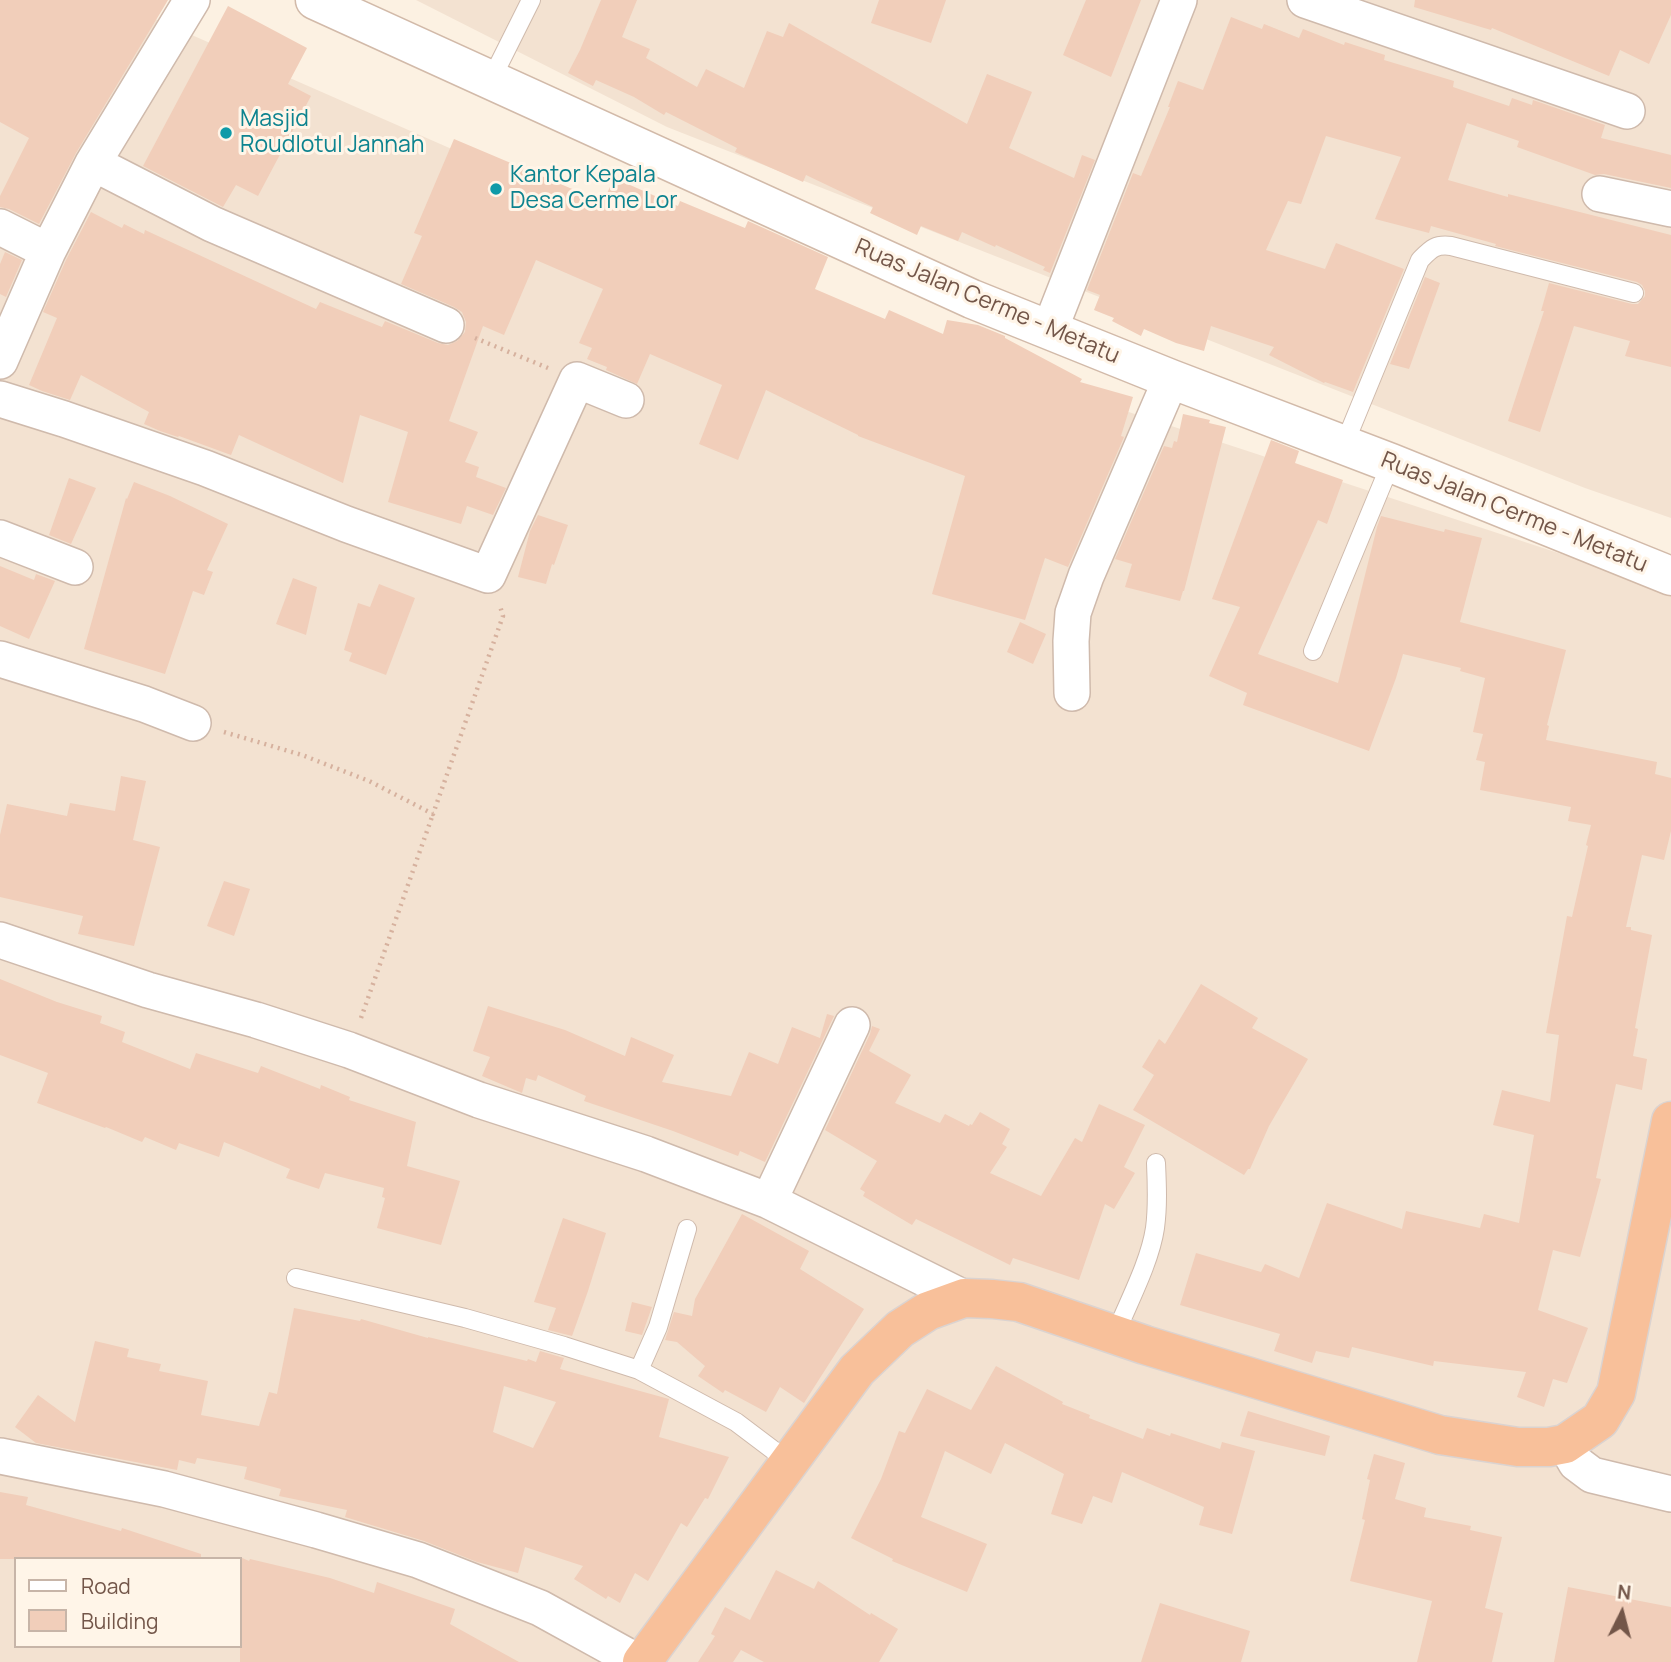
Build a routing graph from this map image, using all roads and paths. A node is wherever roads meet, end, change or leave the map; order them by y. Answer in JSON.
{"nodes":[{"id":1,"x":192,"y":0,"type":"edge"},
{"id":2,"x":315,"y":0,"type":"edge"},
{"id":3,"x":531,"y":0,"type":"edge"},
{"id":4,"x":1179,"y":0,"type":"edge"},
{"id":5,"x":1305,"y":0,"type":"edge"},
{"id":6,"x":491,"y":80,"type":"junction"},
{"id":7,"x":1628,"y":111,"type":"dead end"},
{"id":8,"x":93,"y":163,"type":"junction"},
{"id":9,"x":1600,"y":194,"type":"dead end"},
{"id":10,"x":1671,"y":209,"type":"edge"},
{"id":11,"x":0,"y":227,"type":"edge"},
{"id":12,"x":48,"y":251,"type":"junction"},
{"id":13,"x":1634,"y":293,"type":"dead end"},
{"id":14,"x":446,"y":325,"type":"joint"},
{"id":15,"x":1050,"y":329,"type":"junction"},
{"id":16,"x":0,"y":361,"type":"edge"},
{"id":17,"x":1171,"y":379,"type":"junction"},
{"id":18,"x":577,"y":380,"type":"junction"},
{"id":19,"x":0,"y":399,"type":"edge"},
{"id":20,"x":626,"y":400,"type":"dead end"},
{"id":21,"x":1344,"y":445,"type":"junction"},
{"id":22,"x":1391,"y":463,"type":"junction"},
{"id":23,"x":0,"y":538,"type":"edge"},
{"id":24,"x":75,"y":567,"type":"dead end"},
{"id":25,"x":1671,"y":576,"type":"edge"},
{"id":26,"x":503,"y":616,"type":"dead end"},
{"id":27,"x":1314,"y":651,"type":"dead end"},
{"id":28,"x":0,"y":659,"type":"edge"},
{"id":29,"x":1072,"y":693,"type":"dead end"},
{"id":30,"x":192,"y":723,"type":"joint"},
{"id":31,"x":433,"y":814,"type":"junction"},
{"id":32,"x":0,"y":940,"type":"edge"},
{"id":33,"x":852,"y":1025,"type":"dead end"},
{"id":34,"x":349,"y":1050,"type":"junction"},
{"id":35,"x":1671,"y":1121,"type":"edge"},
{"id":36,"x":1156,"y":1163,"type":"dead end"},
{"id":37,"x":769,"y":1201,"type":"junction"},
{"id":38,"x":687,"y":1228,"type":"dead end"},
{"id":39,"x":296,"y":1278,"type":"dead end"},
{"id":40,"x":964,"y":1298,"type":"junction"},
{"id":41,"x":1115,"y":1335,"type":"junction"},
{"id":42,"x":639,"y":1370,"type":"junction"},
{"id":43,"x":1565,"y":1444,"type":"junction"},
{"id":44,"x":0,"y":1456,"type":"edge"},
{"id":45,"x":789,"y":1462,"type":"junction"},
{"id":46,"x":1671,"y":1494,"type":"edge"},
{"id":47,"x":640,"y":1662,"type":"edge"}],
"edges":[{"from":1,"to":8,"type":"street"},
{"from":2,"to":6,"type":"main road","name":"Ruas Jalan Cerme - Metatu"},
{"from":3,"to":6,"type":"lane"},
{"from":4,"to":15,"type":"street"},
{"from":5,"to":7,"type":"street"},
{"from":6,"to":15,"type":"main road","name":"Ruas Jalan Cerme - Metatu"},
{"from":8,"to":12,"type":"street"},
{"from":8,"to":14,"type":"street"},
{"from":9,"to":10,"type":"street"},
{"from":11,"to":12,"type":"street"},
{"from":12,"to":16,"type":"street"},
{"from":13,"to":21,"type":"lane"},
{"from":14,"to":18,"type":"path"},
{"from":15,"to":17,"type":"main road","name":"Ruas Jalan Cerme - Metatu"},
{"from":17,"to":21,"type":"main road","name":"Ruas Jalan Cerme - Metatu"},
{"from":17,"to":29,"type":"street"},
{"from":18,"to":19,"type":"street"},
{"from":18,"to":20,"type":"street"},
{"from":21,"to":22,"type":"main road","name":"Ruas Jalan Cerme - Metatu"},
{"from":22,"to":25,"type":"main road","name":"Ruas Jalan Cerme - Metatu"},
{"from":22,"to":27,"type":"lane"},
{"from":23,"to":24,"type":"street"},
{"from":26,"to":31,"type":"path"},
{"from":28,"to":30,"type":"street"},
{"from":30,"to":31,"type":"path"},
{"from":31,"to":34,"type":"path"},
{"from":32,"to":34,"type":"street"},
{"from":33,"to":37,"type":"street"},
{"from":34,"to":37,"type":"street"},
{"from":35,"to":43,"type":"highway"},
{"from":36,"to":41,"type":"lane"},
{"from":37,"to":40,"type":"street"},
{"from":38,"to":42,"type":"lane"},
{"from":39,"to":42,"type":"lane"},
{"from":40,"to":41,"type":"highway"},
{"from":40,"to":45,"type":"highway"},
{"from":41,"to":43,"type":"highway"},
{"from":42,"to":45,"type":"lane"},
{"from":43,"to":46,"type":"street"},
{"from":44,"to":47,"type":"street"},
{"from":45,"to":47,"type":"highway"}]}
